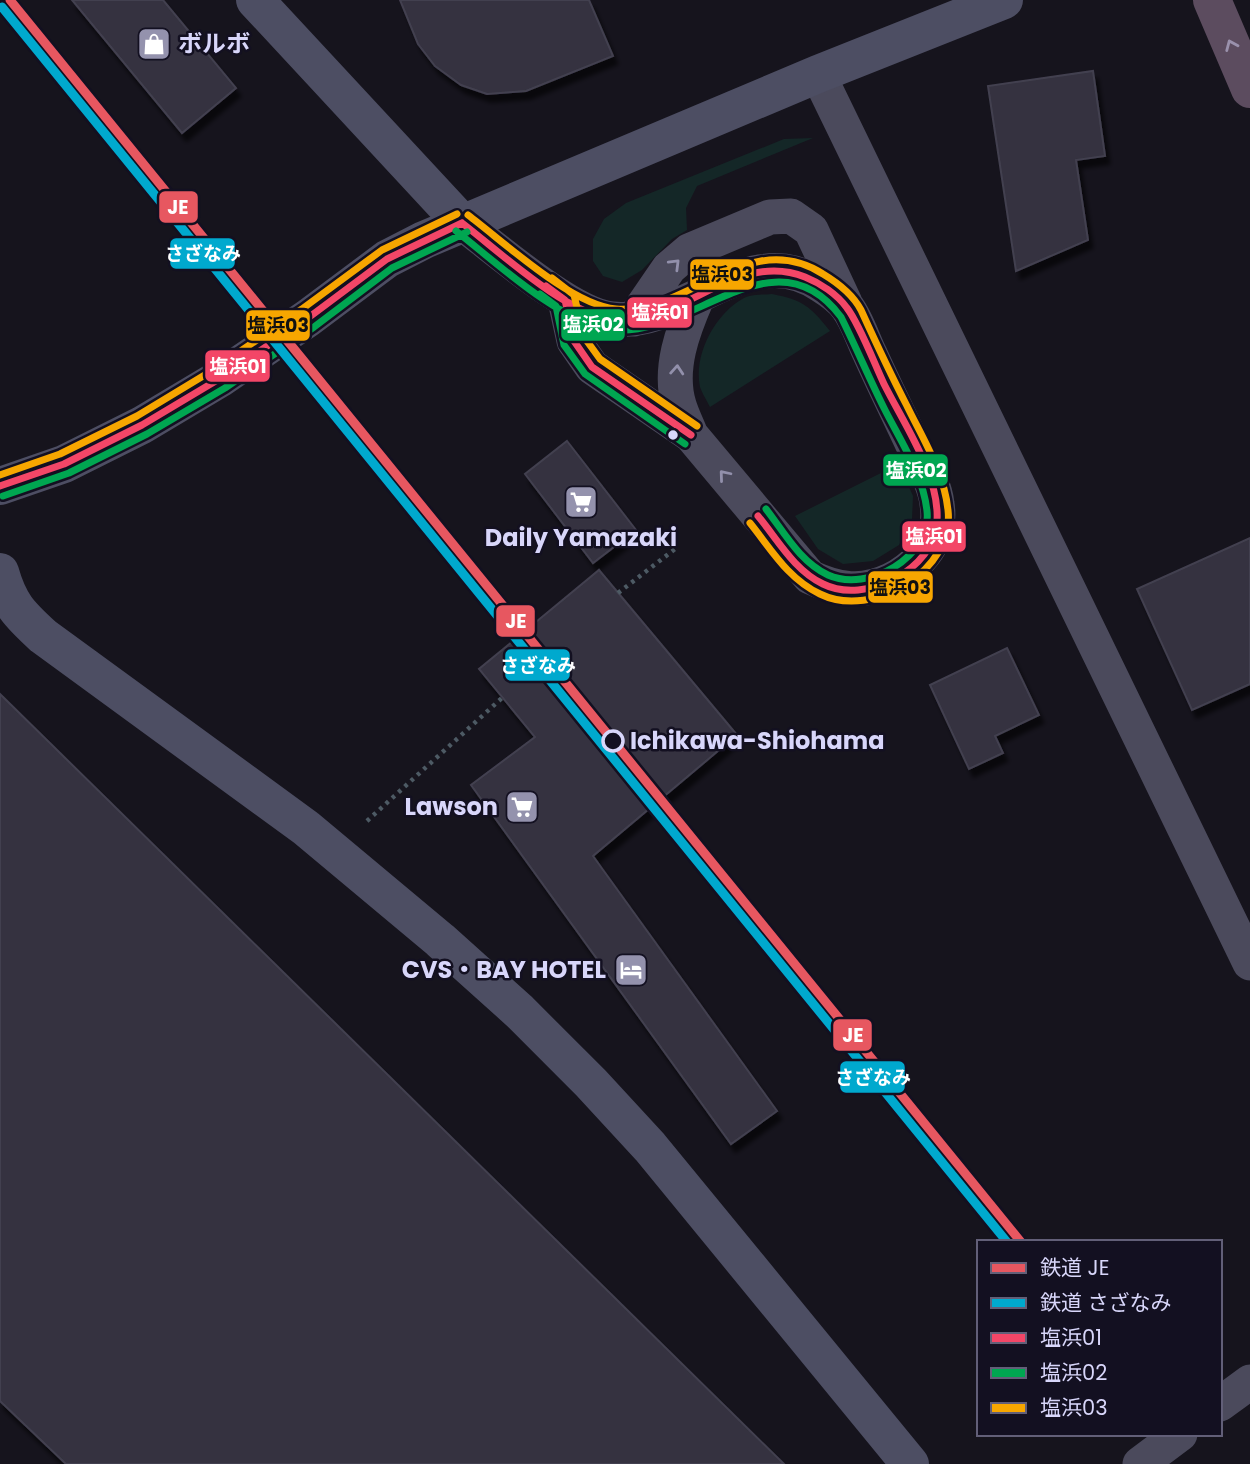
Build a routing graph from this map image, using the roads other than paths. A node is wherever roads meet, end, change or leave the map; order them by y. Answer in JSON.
{"nodes":[{"id":1,"x":255,"y":0,"type":"edge"},
{"id":2,"x":1004,"y":0,"type":"edge"},
{"id":3,"x":1212,"y":0,"type":"edge"},
{"id":4,"x":818,"y":75,"type":"junction"},
{"id":5,"x":1250,"y":89,"type":"edge"},
{"id":6,"x":461,"y":223,"type":"junction"},
{"id":7,"x":697,"y":298,"type":"junction"},
{"id":8,"x":565,"y":300,"type":"junction"},
{"id":9,"x":847,"y":307,"type":"junction"},
{"id":10,"x":634,"y":319,"type":"junction"},
{"id":11,"x":691,"y":435,"type":"junction"},
{"id":12,"x":0,"y":486,"type":"edge"},
{"id":13,"x":0,"y":572,"type":"edge"},
{"id":14,"x":1250,"y":963,"type":"edge"},
{"id":15,"x":1250,"y":1382,"type":"edge"},
{"id":16,"x":1222,"y":1403,"type":"edge"},
{"id":17,"x":1177,"y":1436,"type":"edge"},
{"id":18,"x":910,"y":1464,"type":"edge"},
{"id":19,"x":1140,"y":1464,"type":"edge"}],
"edges":[{"from":1,"to":6,"type":"street"},
{"from":2,"to":4,"type":"street"},
{"from":5,"to":3,"type":"highway","one_way":true},
{"from":4,"to":6,"type":"street"},
{"from":4,"to":14,"type":"street"},
{"from":6,"to":8,"type":"street"},
{"from":6,"to":12,"type":"street"},
{"from":7,"to":9,"type":"street"},
{"from":7,"to":10,"type":"street"},
{"from":11,"to":7,"type":"street","one_way":true},
{"from":8,"to":10,"type":"street"},
{"from":8,"to":11,"type":"street"},
{"from":10,"to":9,"type":"street","one_way":true},
{"from":9,"to":11,"type":"street","one_way":true},
{"from":13,"to":18,"type":"street"},
{"from":15,"to":16,"type":"street"},
{"from":17,"to":19,"type":"street"}]}
